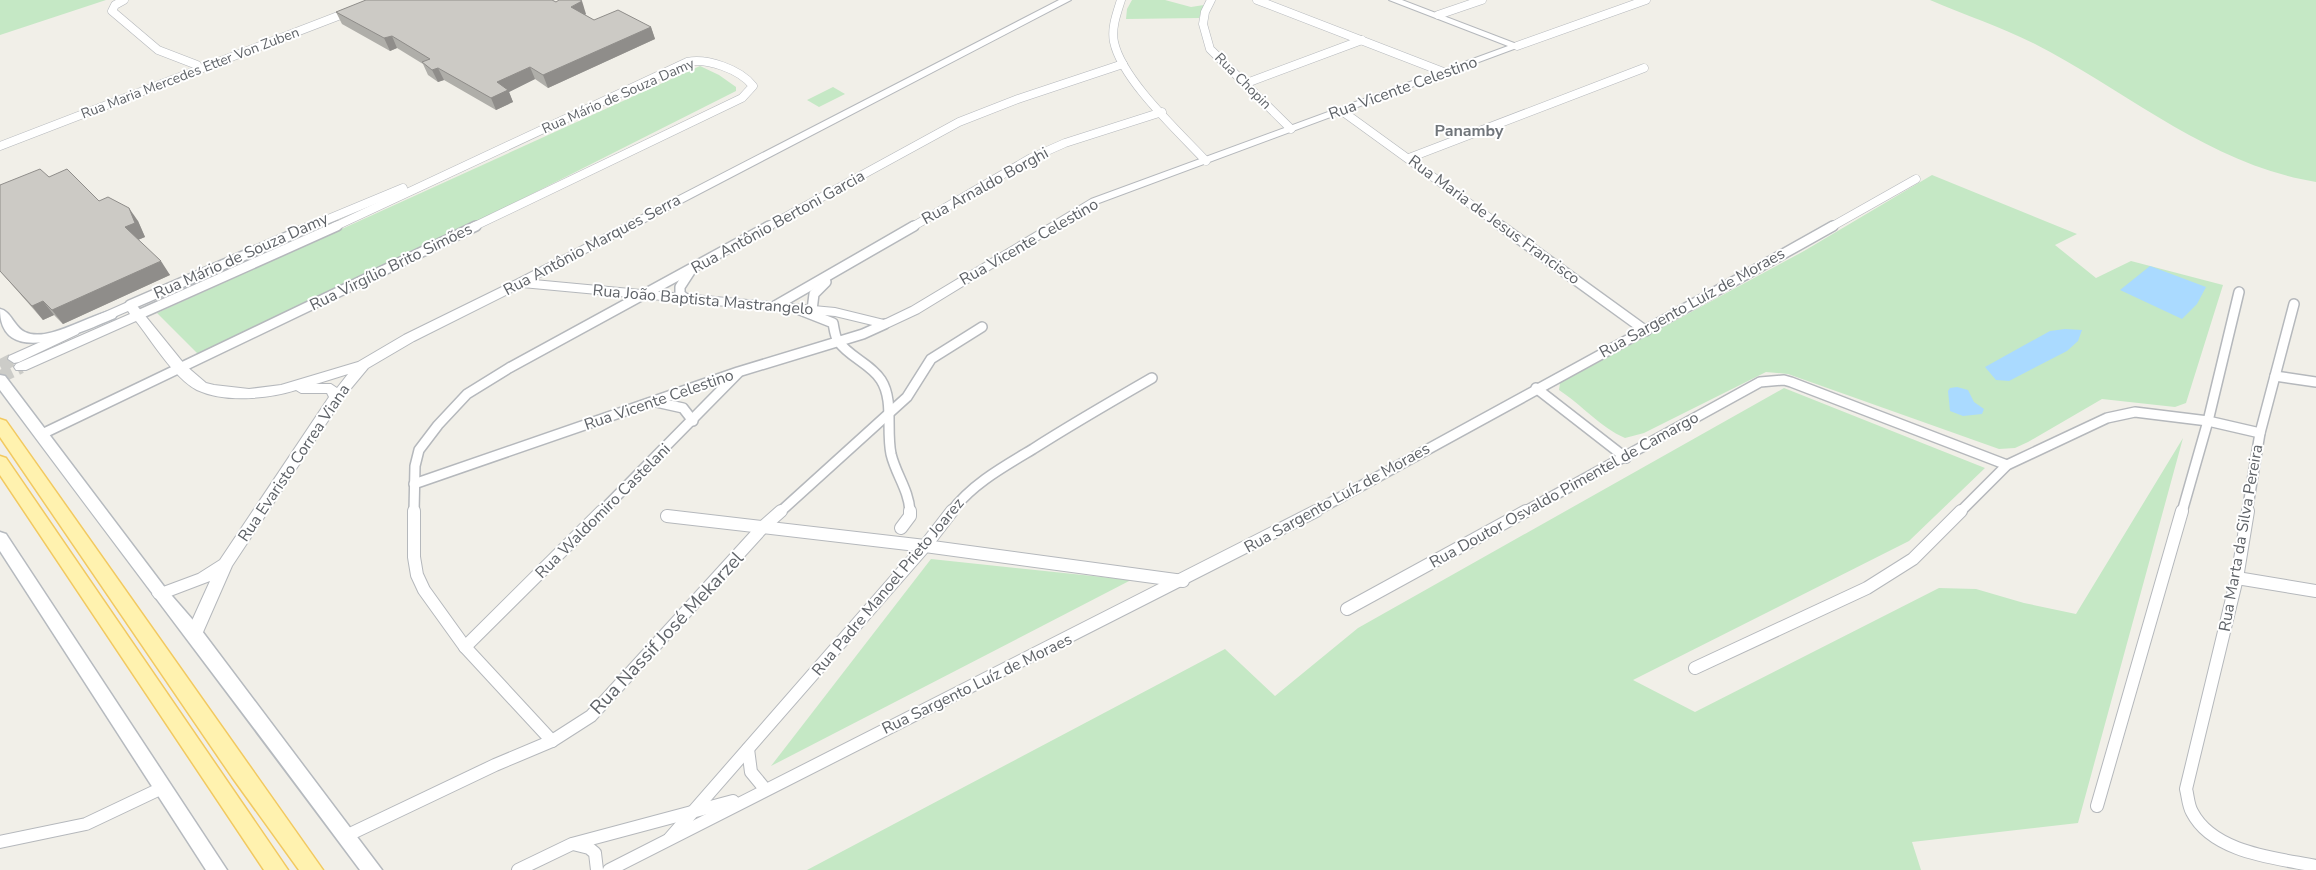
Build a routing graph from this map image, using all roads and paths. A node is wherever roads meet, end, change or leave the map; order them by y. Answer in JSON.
{"nodes":[{"id":1,"x":124,"y":0,"type":"edge"},
{"id":2,"x":1066,"y":0,"type":"edge"},
{"id":3,"x":1121,"y":0,"type":"edge"},
{"id":4,"x":1211,"y":0,"type":"edge"},
{"id":5,"x":1257,"y":0,"type":"edge"},
{"id":6,"x":1394,"y":0,"type":"edge"},
{"id":7,"x":1482,"y":0,"type":"edge"},
{"id":8,"x":1646,"y":0,"type":"edge"},
{"id":9,"x":1438,"y":15,"type":"junction"},
{"id":10,"x":1362,"y":40,"type":"junction"},
{"id":11,"x":1517,"y":46,"type":"junction"},
{"id":12,"x":712,"y":60,"type":"joint"},
{"id":13,"x":1123,"y":64,"type":"junction"},
{"id":14,"x":197,"y":65,"type":"junction"},
{"id":15,"x":1644,"y":68,"type":"dead end"},
{"id":16,"x":1446,"y":73,"type":"junction"},
{"id":17,"x":1244,"y":84,"type":"junction"},
{"id":18,"x":1342,"y":111,"type":"junction"},
{"id":19,"x":1162,"y":112,"type":"junction"},
{"id":20,"x":1291,"y":129,"type":"junction"},
{"id":21,"x":0,"y":139,"type":"edge"},
{"id":22,"x":0,"y":146,"type":"edge"},
{"id":23,"x":1409,"y":158,"type":"junction"},
{"id":24,"x":1206,"y":161,"type":"junction"},
{"id":25,"x":471,"y":162,"type":"junction"},
{"id":26,"x":1916,"y":179,"type":"dead end"},
{"id":27,"x":844,"y":267,"type":"junction"},
{"id":28,"x":691,"y":269,"type":"junction"},
{"id":29,"x":229,"y":274,"type":"junction"},
{"id":30,"x":196,"y":277,"type":"junction"},
{"id":31,"x":520,"y":283,"type":"junction"},
{"id":32,"x":2239,"y":292,"type":"dead end"},
{"id":33,"x":644,"y":295,"type":"junction"},
{"id":34,"x":686,"y":299,"type":"junction"},
{"id":35,"x":2294,"y":304,"type":"dead end"},
{"id":36,"x":775,"y":306,"type":"junction"},
{"id":37,"x":134,"y":310,"type":"junction"},
{"id":38,"x":806,"y":310,"type":"junction"},
{"id":39,"x":0,"y":313,"type":"edge"},
{"id":40,"x":110,"y":315,"type":"junction"},
{"id":41,"x":885,"y":324,"type":"junction"},
{"id":42,"x":982,"y":327,"type":"dead end"},
{"id":43,"x":1646,"y":331,"type":"junction"},
{"id":44,"x":838,"y":341,"type":"junction"},
{"id":45,"x":363,"y":365,"type":"junction"},
{"id":46,"x":180,"y":368,"type":"junction"},
{"id":47,"x":738,"y":372,"type":"junction"},
{"id":48,"x":2275,"y":376,"type":"junction"},
{"id":49,"x":1152,"y":378,"type":"dead end"},
{"id":50,"x":0,"y":380,"type":"edge"},
{"id":51,"x":2316,"y":382,"type":"edge"},
{"id":52,"x":291,"y":388,"type":"junction"},
{"id":53,"x":1536,"y":388,"type":"junction"},
{"id":54,"x":336,"y":397,"type":"junction"},
{"id":55,"x":653,"y":402,"type":"junction"},
{"id":56,"x":887,"y":414,"type":"junction"},
{"id":57,"x":693,"y":421,"type":"junction"},
{"id":58,"x":2208,"y":421,"type":"junction"},
{"id":59,"x":0,"y":425,"type":"edge"},
{"id":60,"x":2260,"y":433,"type":"junction"},
{"id":61,"x":40,"y":435,"type":"junction"},
{"id":62,"x":1626,"y":458,"type":"junction"},
{"id":63,"x":0,"y":462,"type":"edge"},
{"id":64,"x":2007,"y":465,"type":"junction"},
{"id":65,"x":414,"y":484,"type":"junction"},
{"id":66,"x":667,"y":516,"type":"dead end"},
{"id":67,"x":764,"y":526,"type":"junction"},
{"id":68,"x":901,"y":528,"type":"dead end"},
{"id":69,"x":0,"y":538,"type":"edge"},
{"id":70,"x":925,"y":546,"type":"junction"},
{"id":71,"x":226,"y":563,"type":"junction"},
{"id":72,"x":2237,"y":578,"type":"junction"},
{"id":73,"x":1183,"y":581,"type":"junction"},
{"id":74,"x":2316,"y":591,"type":"edge"},
{"id":75,"x":160,"y":594,"type":"junction"},
{"id":76,"x":1347,"y":608,"type":"dead end"},
{"id":77,"x":194,"y":634,"type":"junction"},
{"id":78,"x":465,"y":647,"type":"junction"},
{"id":79,"x":1694,"y":668,"type":"dead end"},
{"id":80,"x":552,"y":741,"type":"junction"},
{"id":81,"x":748,"y":749,"type":"junction"},
{"id":82,"x":162,"y":788,"type":"junction"},
{"id":83,"x":764,"y":789,"type":"junction"},
{"id":84,"x":748,"y":798,"type":"junction"},
{"id":85,"x":2097,"y":804,"type":"dead end"},
{"id":86,"x":694,"y":811,"type":"junction"},
{"id":87,"x":348,"y":835,"type":"junction"},
{"id":88,"x":0,"y":842,"type":"edge"},
{"id":89,"x":572,"y":844,"type":"junction"},
{"id":90,"x":664,"y":844,"type":"junction"},
{"id":91,"x":2316,"y":866,"type":"edge"},
{"id":92,"x":217,"y":870,"type":"edge"},
{"id":93,"x":276,"y":870,"type":"edge"},
{"id":94,"x":312,"y":870,"type":"edge"},
{"id":95,"x":372,"y":870,"type":"edge"},
{"id":96,"x":518,"y":870,"type":"edge"},
{"id":97,"x":597,"y":870,"type":"edge"},
{"id":98,"x":609,"y":870,"type":"edge"}],
"edges":[{"from":1,"to":14,"type":"street"},
{"from":2,"to":31,"type":"street","name":"Rua Antônio Marques Serra"},
{"from":3,"to":13,"type":"street"},
{"from":4,"to":17,"type":"street","name":"Rua Chopin"},
{"from":5,"to":10,"type":"street"},
{"from":6,"to":9,"type":"street"},
{"from":7,"to":9,"type":"street"},
{"from":8,"to":11,"type":"street","name":"Rua Vicente Celestino"},
{"from":9,"to":11,"type":"street"},
{"from":10,"to":16,"type":"street"},
{"from":10,"to":17,"type":"street"},
{"from":11,"to":16,"type":"street","name":"Rua Vicente Celestino"},
{"from":12,"to":25,"type":"street","name":"Rua Mário de Souza Damy"},
{"from":12,"to":46,"type":"street","name":"Rua Virgílio Brito Simões"},
{"from":13,"to":19,"type":"street"},
{"from":13,"to":28,"type":"street","name":"Rua Antônio Bertoni Garcia"},
{"from":14,"to":21,"type":"street","name":"Rua Maria Mercedes Etter Von Zuben"},
{"from":14,"to":22,"type":"street","name":"Rua Maria Mercedes Etter Von Zuben"},
{"from":15,"to":23,"type":"street"},
{"from":16,"to":18,"type":"street","name":"Rua Vicente Celestino"},
{"from":17,"to":20,"type":"street","name":"Rua Chopin"},
{"from":18,"to":20,"type":"street","name":"Rua Vicente Celestino"},
{"from":18,"to":23,"type":"street","name":"Rua Maria de Jesus Francisco"},
{"from":19,"to":24,"type":"street"},
{"from":19,"to":27,"type":"street","name":"Rua Arnaldo Borghi"},
{"from":20,"to":24,"type":"street","name":"Rua Vicente Celestino"},
{"from":23,"to":43,"type":"street","name":"Rua Maria de Jesus Francisco"},
{"from":24,"to":41,"type":"street","name":"Rua Vicente Celestino"},
{"from":25,"to":29,"type":"street","name":"Rua Mário de Souza Damy"},
{"from":25,"to":30,"type":"street","name":"Rua Mário de Souza Damy"},
{"from":26,"to":43,"type":"street","name":"Rua Sargento Luíz de Moraes"},
{"from":27,"to":36,"type":"street","name":"Rua Arnaldo Borghi"},
{"from":27,"to":38,"type":"street","name":"Rua Arnaldo Borghi"},
{"from":28,"to":33,"type":"street","name":"Rua Antônio Bertoni Garcia"},
{"from":28,"to":34,"type":"street"},
{"from":29,"to":30,"type":"street"},
{"from":29,"to":37,"type":"street","name":"Rua Mário de Souza Damy"},
{"from":30,"to":37,"type":"street","name":"Rua Mário de Souza Damy"},
{"from":31,"to":33,"type":"street","name":"Rua João Baptista Mastrangelo"},
{"from":31,"to":45,"type":"street","name":"Rua Antônio Marques Serra"},
{"from":32,"to":58,"type":"street"},
{"from":33,"to":34,"type":"street","name":"Rua João Baptista Mastrangelo"},
{"from":33,"to":65,"type":"street","name":"Rua Antônio Bertoni Garcia"},
{"from":34,"to":36,"type":"street","name":"Rua João Baptista Mastrangelo"},
{"from":35,"to":48,"type":"street","name":"Rua Marta da Silva Pereira"},
{"from":36,"to":38,"type":"street","name":"Rua João Baptista Mastrangelo"},
{"from":37,"to":40,"type":"street","name":"Rua Mário de Souza Damy"},
{"from":37,"to":40,"type":"street","name":"Rua Mário de Souza Damy"},
{"from":37,"to":46,"type":"street","name":"Rua Antônio Marques Serra"},
{"from":38,"to":41,"type":"street","name":"Rua João Baptista Mastrangelo"},
{"from":38,"to":44,"type":"street"},
{"from":39,"to":40,"type":"main road"},
{"from":41,"to":44,"type":"street","name":"Rua Vicente Celestino"},
{"from":42,"to":56,"type":"street","name":"Rua Nassif José Mekarzel"},
{"from":43,"to":53,"type":"street","name":"Rua Sargento Luíz de Moraes"},
{"from":44,"to":47,"type":"street","name":"Rua Vicente Celestino"},
{"from":44,"to":56,"type":"street"},
{"from":45,"to":52,"type":"street","name":"Rua Antônio Marques Serra"},
{"from":45,"to":54,"type":"street","name":"Rua Evaristo Correa Viana"},
{"from":46,"to":52,"type":"street","name":"Rua Antônio Marques Serra"},
{"from":46,"to":61,"type":"street","name":"Rua Virgílio Brito Simões"},
{"from":47,"to":55,"type":"street","name":"Rua Vicente Celestino"},
{"from":47,"to":57,"type":"street","name":"Rua Waldomiro Castelani"},
{"from":48,"to":51,"type":"street"},
{"from":48,"to":60,"type":"street","name":"Rua Marta da Silva Pereira"},
{"from":49,"to":70,"type":"street","name":"Rua Padre Manoel Prieto Joarez"},
{"from":50,"to":61,"type":"main road"},
{"from":52,"to":54,"type":"street"},
{"from":53,"to":62,"type":"street"},
{"from":53,"to":73,"type":"street","name":"Rua Sargento Luíz de Moraes"},
{"from":54,"to":71,"type":"street","name":"Rua Evaristo Correa Viana"},
{"from":55,"to":57,"type":"street"},
{"from":55,"to":65,"type":"street","name":"Rua Vicente Celestino"},
{"from":56,"to":67,"type":"street","name":"Rua Nassif José Mekarzel"},
{"from":56,"to":68,"type":"street"},
{"from":57,"to":78,"type":"street","name":"Rua Waldomiro Castelani"},
{"from":58,"to":60,"type":"street"},
{"from":58,"to":64,"type":"street"},
{"from":58,"to":85,"type":"street"},
{"from":59,"to":94,"type":"main road"},
{"from":60,"to":72,"type":"street","name":"Rua Marta da Silva Pereira"},
{"from":61,"to":75,"type":"main road"},
{"from":62,"to":64,"type":"street","name":"Rua Doutor Osvaldo Pimentel de Camargo"},
{"from":62,"to":76,"type":"street","name":"Rua Doutor Osvaldo Pimentel de Camargo"},
{"from":63,"to":93,"type":"main road"},
{"from":64,"to":79,"type":"street"},
{"from":65,"to":78,"type":"street","name":"Rua Antônio Bertoni Garcia"},
{"from":66,"to":67,"type":"street"},
{"from":67,"to":70,"type":"street"},
{"from":67,"to":80,"type":"street","name":"Rua Nassif José Mekarzel"},
{"from":69,"to":82,"type":"main road"},
{"from":70,"to":73,"type":"street"},
{"from":70,"to":81,"type":"street","name":"Rua Padre Manoel Prieto Joarez"},
{"from":71,"to":75,"type":"street","name":"Rua Evaristo Correa Viana"},
{"from":71,"to":77,"type":"street","name":"Rua Evaristo Correa Viana"},
{"from":72,"to":74,"type":"street"},
{"from":72,"to":91,"type":"street","name":"Rua Marta da Silva Pereira"},
{"from":73,"to":83,"type":"street","name":"Rua Sargento Luíz de Moraes"},
{"from":75,"to":77,"type":"main road"},
{"from":77,"to":87,"type":"main road"},
{"from":78,"to":80,"type":"street","name":"Rua Antônio Bertoni Garcia"},
{"from":80,"to":87,"type":"street","name":"Rua Nassif José Mekarzel"},
{"from":81,"to":83,"type":"street"},
{"from":81,"to":86,"type":"street","name":"Rua Padre Manoel Prieto Joarez"},
{"from":82,"to":88,"type":"street"},
{"from":82,"to":92,"type":"main road"},
{"from":83,"to":84,"type":"street","name":"Rua Sargento Luíz de Moraes"},
{"from":84,"to":86,"type":"street","name":"Rua Sargento Luíz de Moraes"},
{"from":84,"to":90,"type":"street","name":"Rua Sargento Luíz de Moraes"},
{"from":86,"to":89,"type":"street","name":"Rua Sargento Luíz de Moraes"},
{"from":86,"to":90,"type":"street","name":"Rua Padre Manoel Prieto Joarez"},
{"from":87,"to":95,"type":"main road"},
{"from":89,"to":96,"type":"street","name":"Rua Sargento Luíz de Moraes"},
{"from":89,"to":97,"type":"street"},
{"from":90,"to":98,"type":"street","name":"Rua Sargento Luíz de Moraes"}]}
